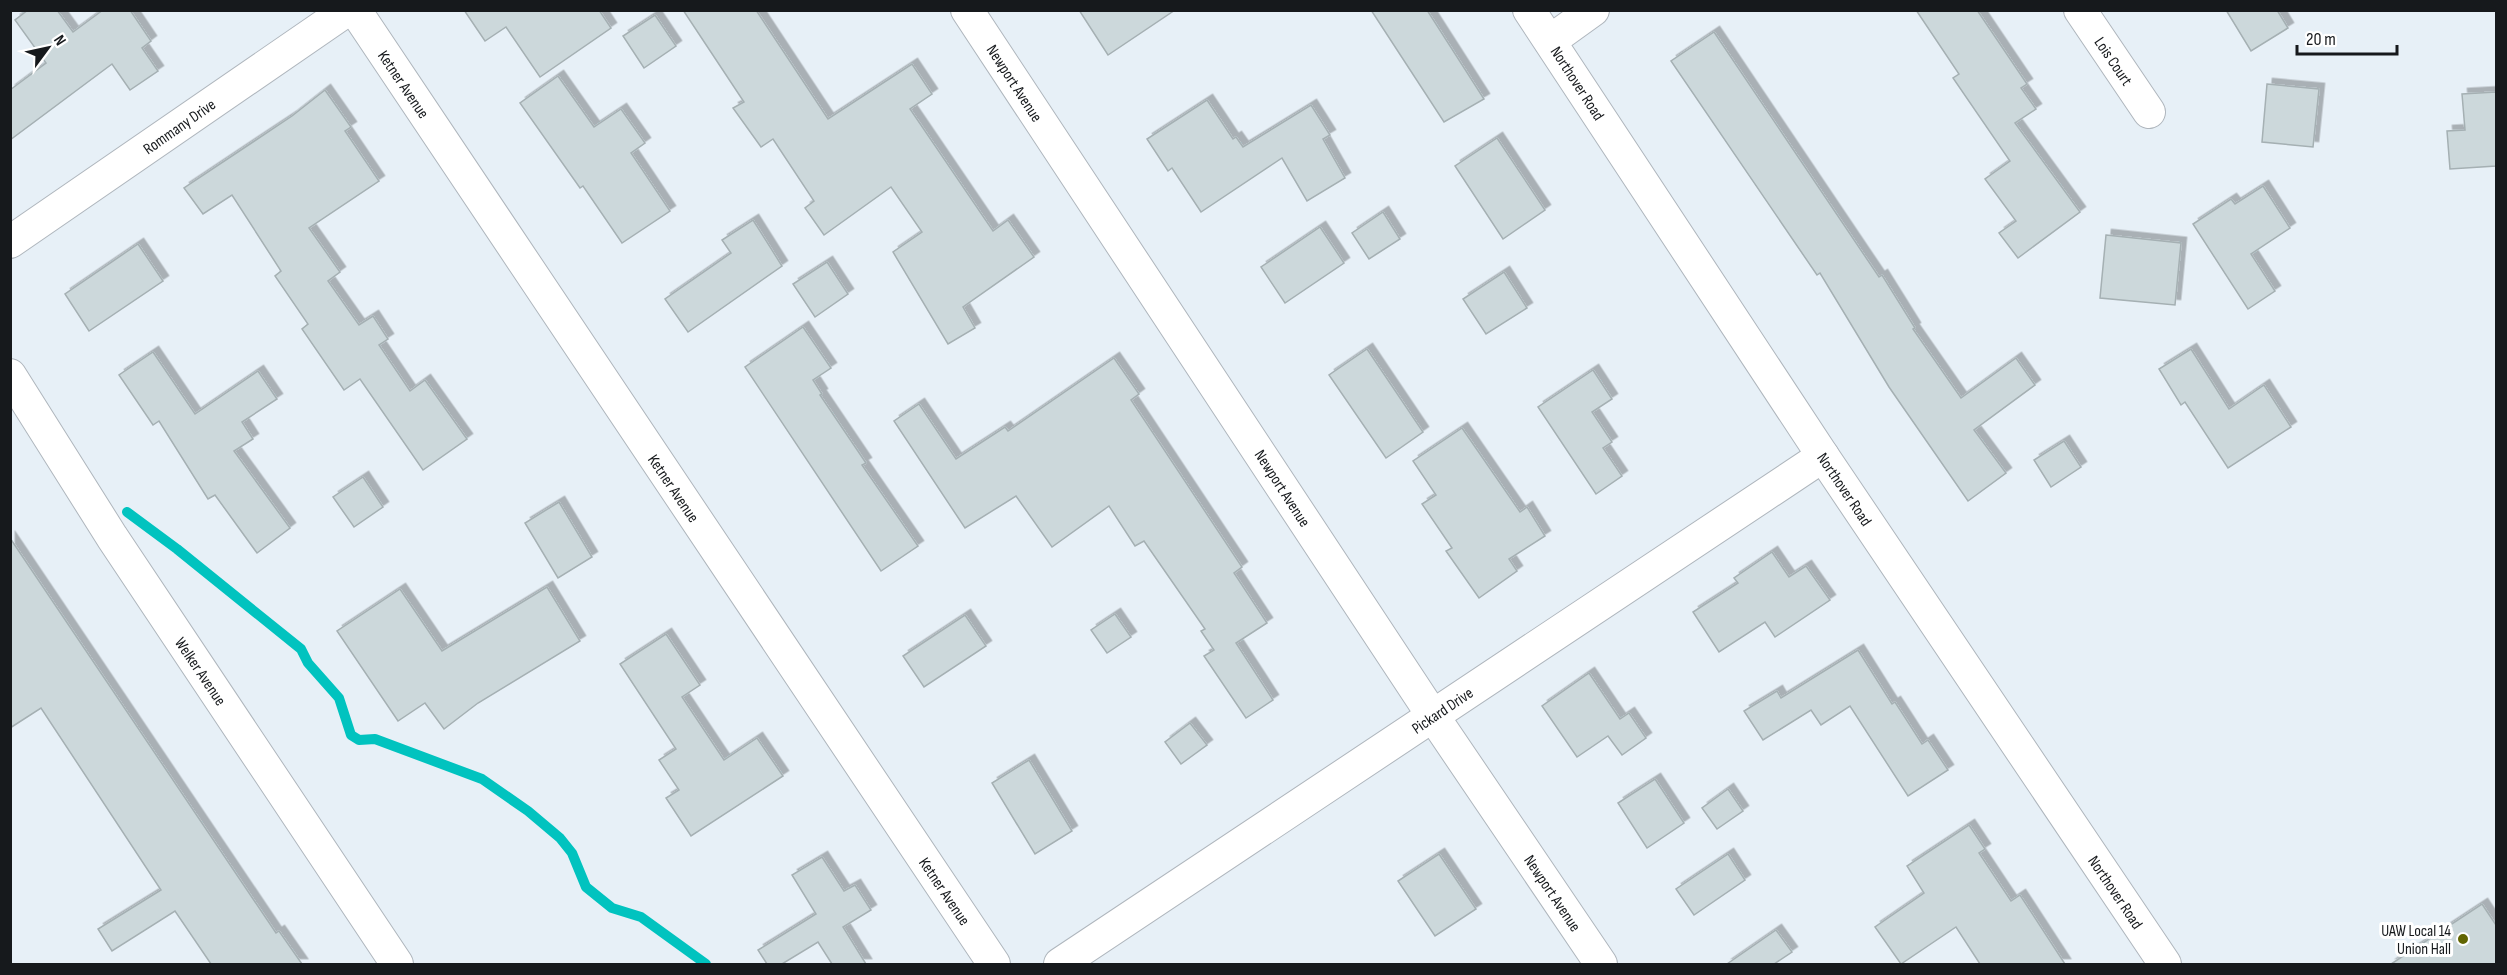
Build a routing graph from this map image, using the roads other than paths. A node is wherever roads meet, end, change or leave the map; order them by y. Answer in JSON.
{"nodes":[{"id":1,"x":346,"y":10,"type":"edge"},
{"id":2,"x":355,"y":10,"type":"edge"},
{"id":3,"x":967,"y":10,"type":"edge"},
{"id":4,"x":1529,"y":10,"type":"edge"},
{"id":5,"x":1593,"y":10,"type":"edge"},
{"id":6,"x":2080,"y":10,"type":"edge"},
{"id":7,"x":1550,"y":41,"type":"junction"},
{"id":8,"x":2149,"y":112,"type":"dead end"},
{"id":9,"x":10,"y":242,"type":"edge"},
{"id":10,"x":10,"y":375,"type":"edge"},
{"id":11,"x":1823,"y":456,"type":"junction"},
{"id":12,"x":1433,"y":716,"type":"junction"},
{"id":13,"x":397,"y":964,"type":"edge"},
{"id":14,"x":994,"y":964,"type":"edge"},
{"id":15,"x":1060,"y":964,"type":"edge"},
{"id":16,"x":1601,"y":964,"type":"edge"},
{"id":17,"x":2165,"y":964,"type":"edge"}],
"edges":[{"from":1,"to":9,"type":"street","name":"Rommany Drive"},
{"from":2,"to":14,"type":"street","name":"Ketner Avenue"},
{"from":3,"to":12,"type":"street","name":"Newport Avenue"},
{"from":4,"to":7,"type":"street","name":"Northover Road"},
{"from":5,"to":7,"type":"street"},
{"from":6,"to":8,"type":"street","name":"Lois Court"},
{"from":7,"to":11,"type":"street","name":"Northover Road"},
{"from":10,"to":13,"type":"street","name":"Welker Avenue"},
{"from":11,"to":12,"type":"street","name":"Pickard Drive"},
{"from":11,"to":17,"type":"street","name":"Northover Road"},
{"from":12,"to":15,"type":"street","name":"Pickard Drive"},
{"from":12,"to":16,"type":"street","name":"Newport Avenue"}]}
